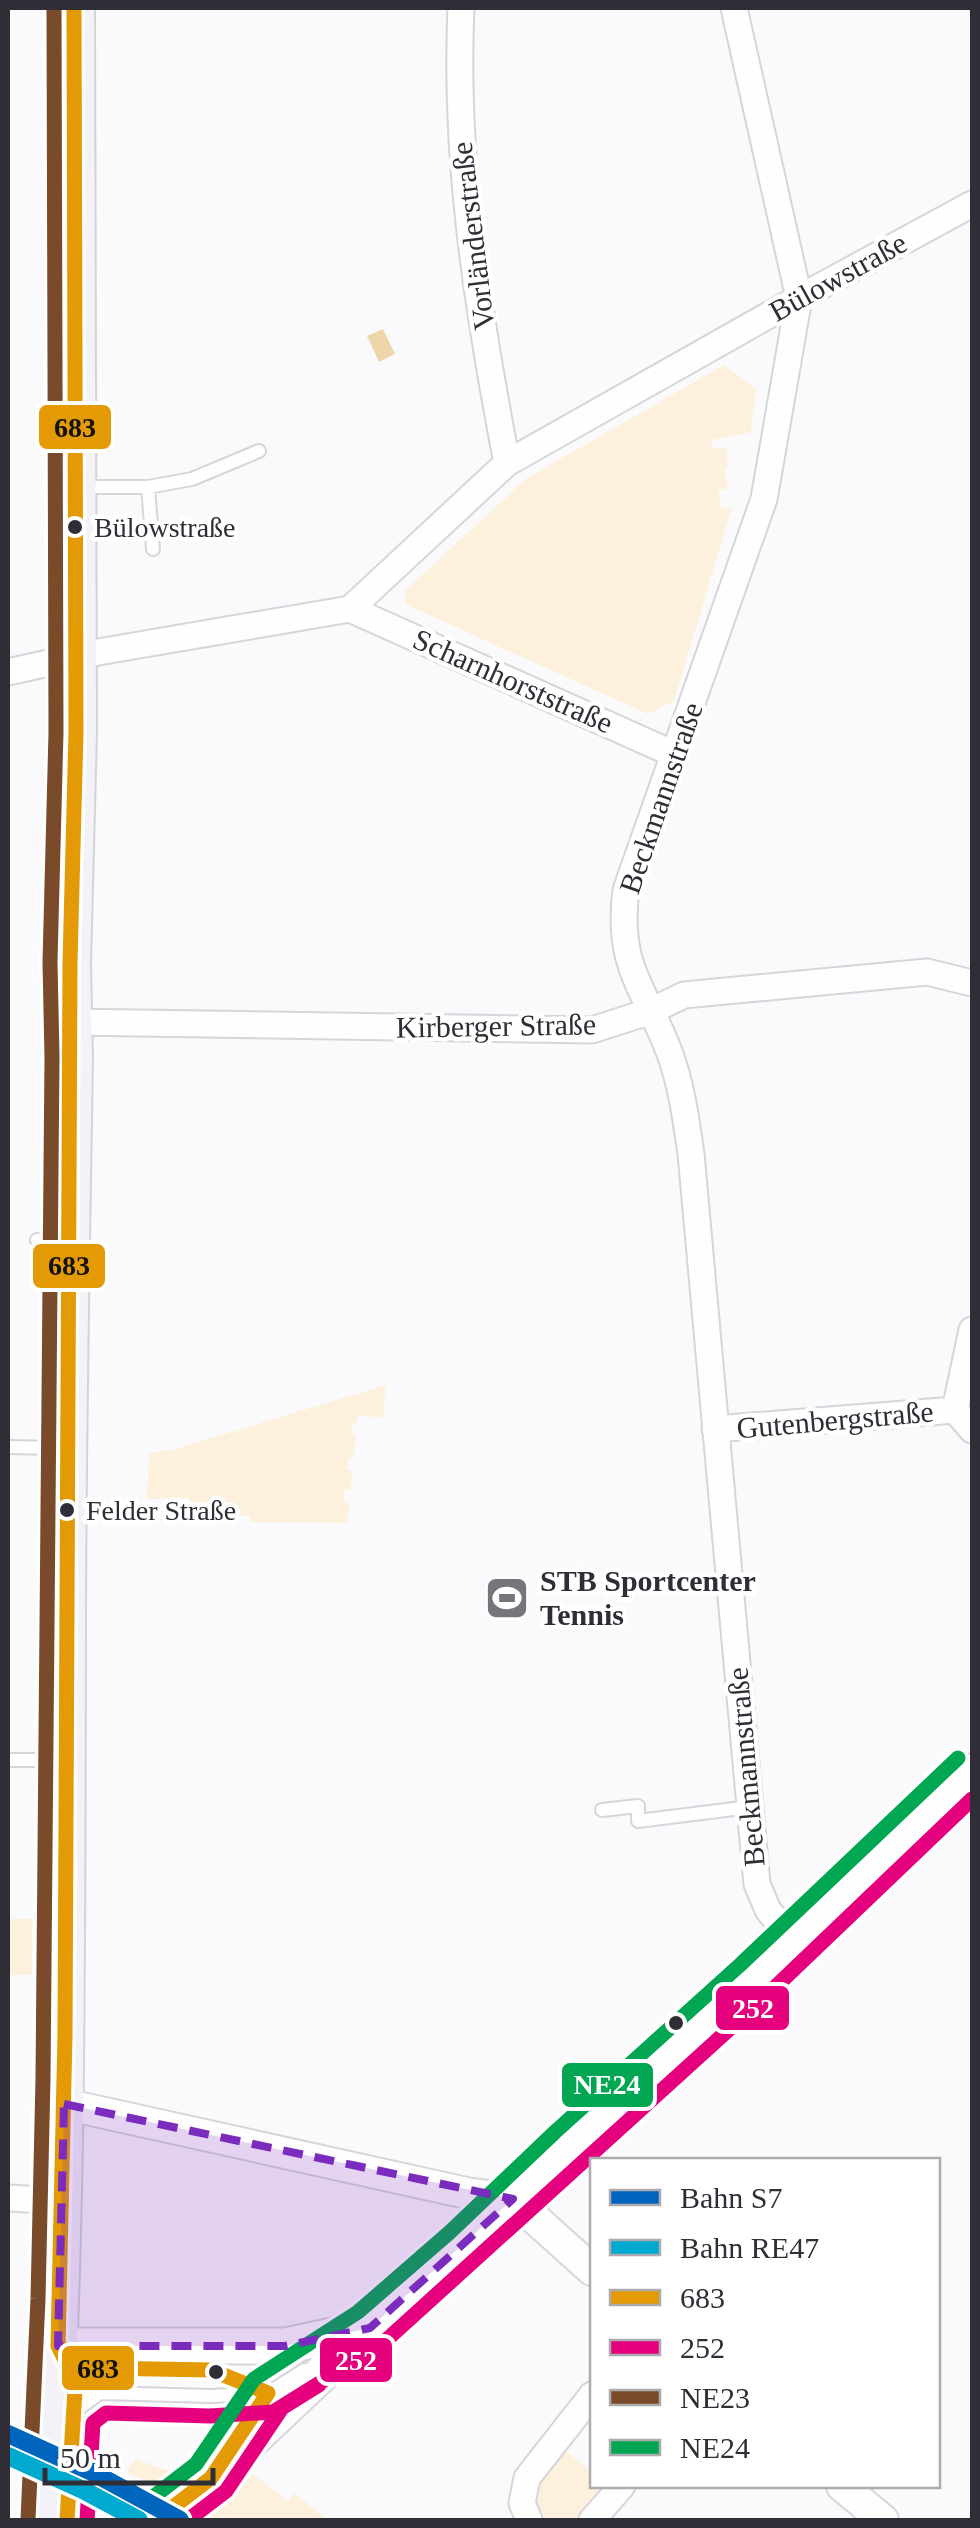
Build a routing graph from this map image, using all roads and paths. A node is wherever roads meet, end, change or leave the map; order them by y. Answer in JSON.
{"nodes":[{"id":1,"x":74,"y":8,"type":"edge"},
{"id":2,"x":461,"y":8,"type":"edge"},
{"id":3,"x":734,"y":8,"type":"edge"},
{"id":4,"x":972,"y":204,"type":"edge"},
{"id":5,"x":799,"y":298,"type":"junction"},
{"id":6,"x":260,"y":452,"type":"dead end"},
{"id":7,"x":507,"y":463,"type":"junction"},
{"id":8,"x":74,"y":487,"type":"junction"},
{"id":9,"x":148,"y":487,"type":"junction"},
{"id":10,"x":153,"y":548,"type":"dead end"},
{"id":11,"x":350,"y":608,"type":"junction"},
{"id":12,"x":75,"y":656,"type":"junction"},
{"id":13,"x":8,"y":672,"type":"edge"},
{"id":14,"x":676,"y":754,"type":"junction"},
{"id":15,"x":972,"y":983,"type":"edge"},
{"id":16,"x":651,"y":1011,"type":"junction"},
{"id":17,"x":71,"y":1022,"type":"junction"},
{"id":18,"x":972,"y":1330,"type":"edge"},
{"id":19,"x":955,"y":1410,"type":"junction"},
{"id":20,"x":715,"y":1429,"type":"junction"},
{"id":21,"x":972,"y":1430,"type":"edge"},
{"id":22,"x":8,"y":1447,"type":"edge"},
{"id":23,"x":68,"y":1448,"type":"junction"},
{"id":24,"x":8,"y":1760,"type":"edge"},
{"id":25,"x":66,"y":1760,"type":"junction"},
{"id":26,"x":972,"y":1772,"type":"edge"},
{"id":27,"x":750,"y":1807,"type":"junction"},
{"id":28,"x":602,"y":1810,"type":"dead end"},
{"id":29,"x":794,"y":1942,"type":"junction"},
{"id":30,"x":64,"y":2104,"type":"junction"},
{"id":31,"x":8,"y":2198,"type":"edge"},
{"id":32,"x":512,"y":2200,"type":"junction"},
{"id":33,"x":62,"y":2201,"type":"junction"},
{"id":34,"x":590,"y":2268,"type":"edge"},
{"id":35,"x":370,"y":2328,"type":"junction"},
{"id":36,"x":105,"y":2359,"type":"junction"},
{"id":37,"x":63,"y":2379,"type":"junction"},
{"id":38,"x":268,"y":2393,"type":"junction"},
{"id":39,"x":590,"y":2398,"type":"edge"},
{"id":40,"x":211,"y":2478,"type":"junction"},
{"id":41,"x":620,"y":2488,"type":"edge"},
{"id":42,"x":844,"y":2488,"type":"edge"},
{"id":43,"x":48,"y":2520,"type":"edge"},
{"id":44,"x":67,"y":2520,"type":"edge"},
{"id":45,"x":156,"y":2520,"type":"edge"},
{"id":46,"x":529,"y":2520,"type":"edge"},
{"id":47,"x":592,"y":2520,"type":"edge"},
{"id":48,"x":883,"y":2520,"type":"edge"}],
"edges":[{"from":1,"to":8,"type":"main road"},
{"from":2,"to":7,"type":"street","name":"Vorländerstraße"},
{"from":3,"to":5,"type":"street","name":"Beckmannstraße"},
{"from":4,"to":5,"type":"street","name":"Bülowstraße"},
{"from":5,"to":7,"type":"street","name":"Bülowstraße"},
{"from":5,"to":14,"type":"street","name":"Beckmannstraße"},
{"from":6,"to":9,"type":"lane"},
{"from":7,"to":11,"type":"street","name":"Bülowstraße"},
{"from":8,"to":9,"type":"lane"},
{"from":8,"to":12,"type":"main road"},
{"from":9,"to":10,"type":"lane"},
{"from":11,"to":12,"type":"street"},
{"from":11,"to":14,"type":"street","name":"Scharnhorststraße"},
{"from":12,"to":13,"type":"street"},
{"from":12,"to":17,"type":"main road"},
{"from":14,"to":16,"type":"street","name":"Beckmannstraße"},
{"from":15,"to":16,"type":"street","name":"Kirberger Straße"},
{"from":16,"to":17,"type":"street","name":"Kirberger Straße"},
{"from":16,"to":20,"type":"street","name":"Beckmannstraße"},
{"from":17,"to":23,"type":"main road"},
{"from":18,"to":19,"type":"street"},
{"from":19,"to":20,"type":"street","name":"Gutenbergstraße"},
{"from":19,"to":21,"type":"street"},
{"from":20,"to":27,"type":"street","name":"Beckmannstraße"},
{"from":22,"to":23,"type":"lane"},
{"from":23,"to":25,"type":"main road"},
{"from":24,"to":25,"type":"lane"},
{"from":25,"to":30,"type":"main road"},
{"from":26,"to":29,"type":"main road"},
{"from":27,"to":28,"type":"lane"},
{"from":27,"to":29,"type":"street","name":"Beckmannstraße"},
{"from":29,"to":32,"type":"main road"},
{"from":30,"to":32,"type":"street"},
{"from":30,"to":33,"type":"main road"},
{"from":31,"to":33,"type":"street"},
{"from":32,"to":34,"type":"street"},
{"from":32,"to":35,"type":"main road"},
{"from":33,"to":37,"type":"main road"},
{"from":35,"to":36,"type":"main road"},
{"from":35,"to":38,"type":"lane"},
{"from":35,"to":40,"type":"main road"},
{"from":36,"to":37,"type":"main road"},
{"from":36,"to":37,"type":"lane"},
{"from":36,"to":38,"type":"lane"},
{"from":37,"to":38,"type":"lane"},
{"from":37,"to":43,"type":"main road"},
{"from":37,"to":44,"type":"lane"},
{"from":38,"to":40,"type":"lane"},
{"from":39,"to":46,"type":"street"},
{"from":40,"to":45,"type":"main road"},
{"from":41,"to":47,"type":"street"},
{"from":42,"to":48,"type":"street"}]}
